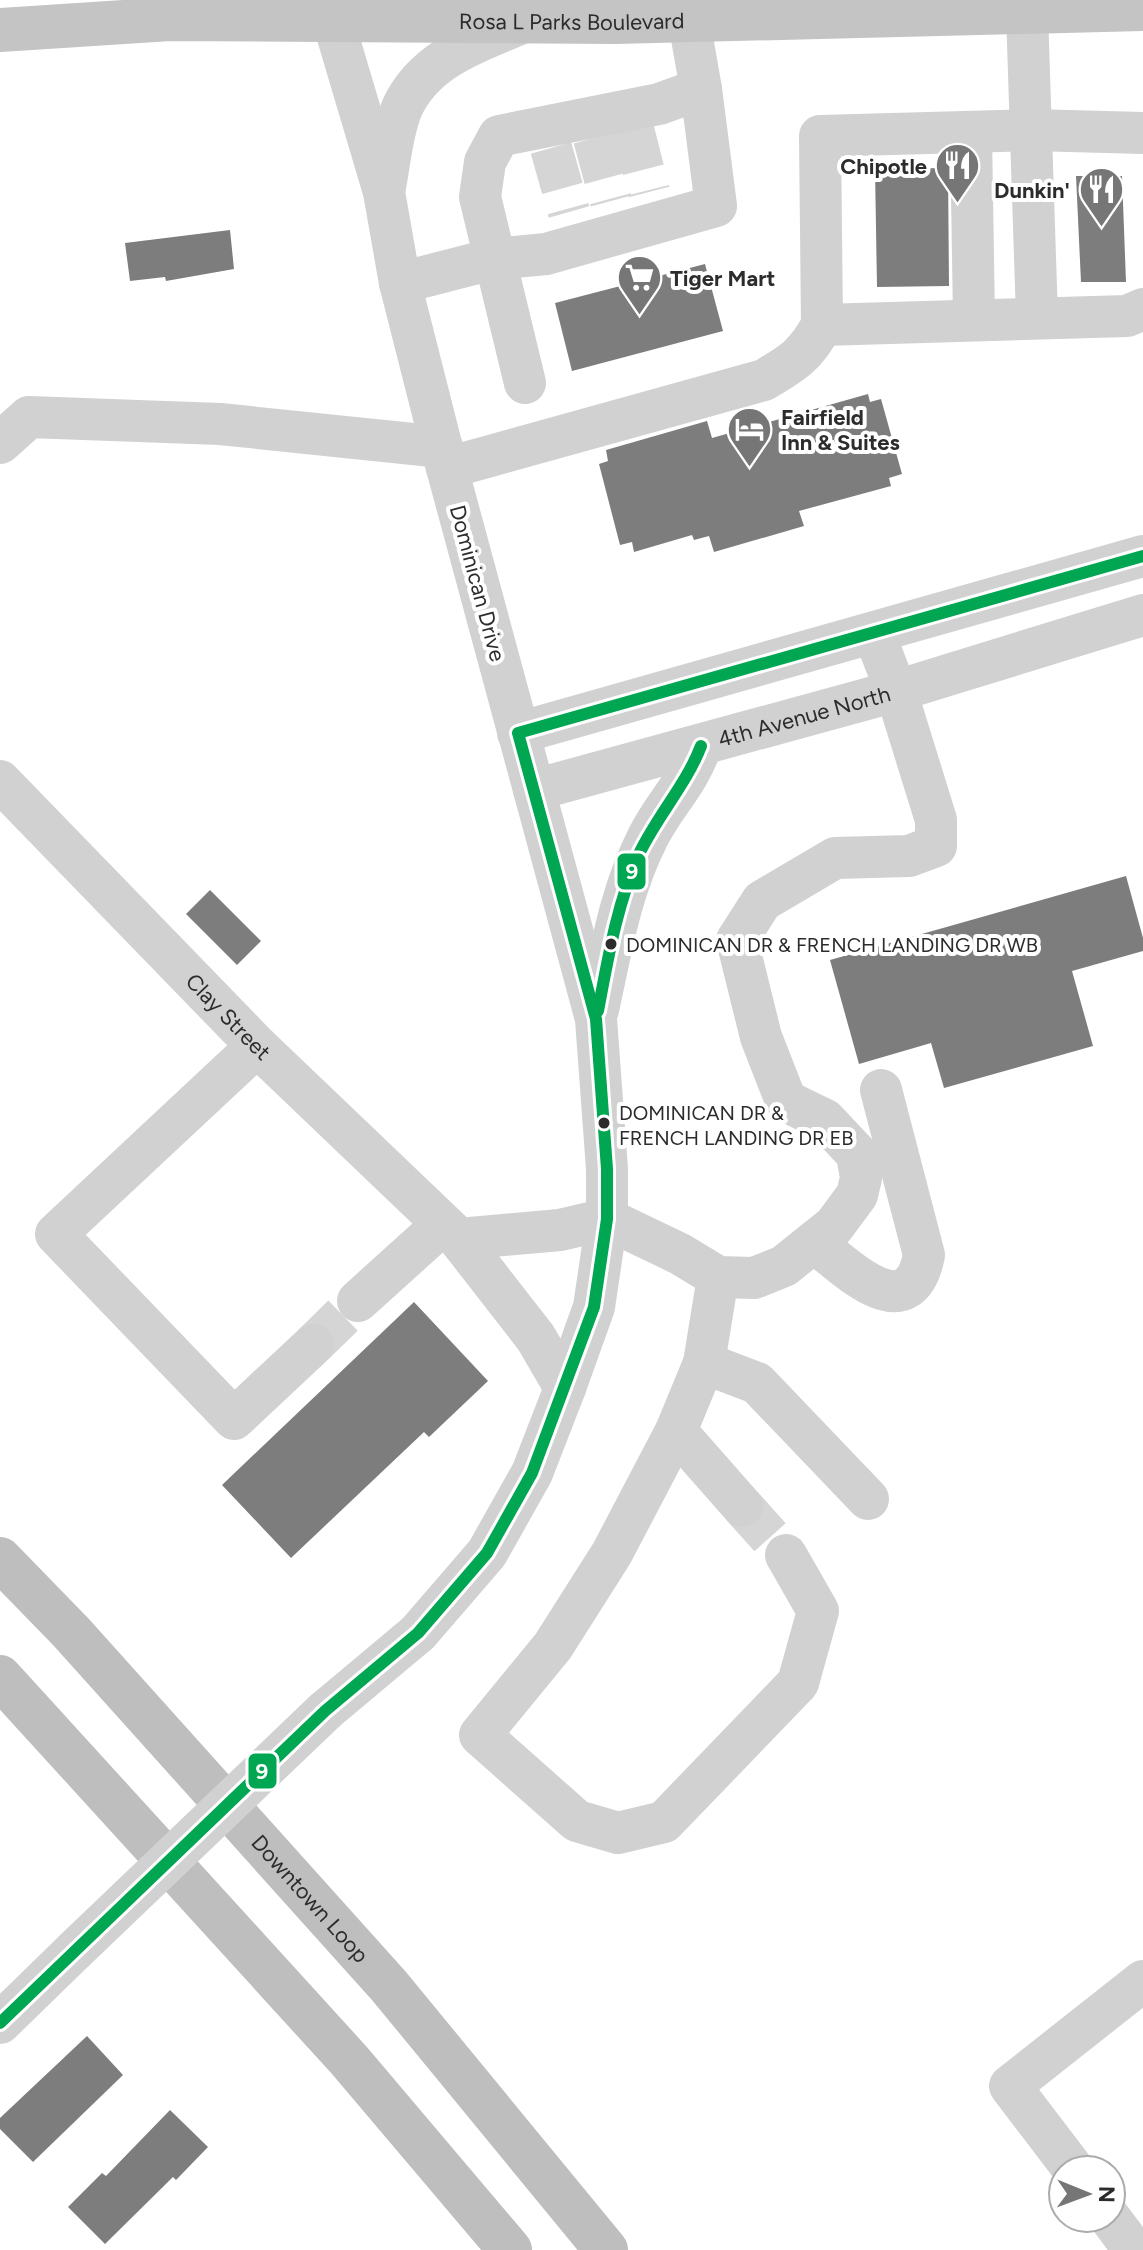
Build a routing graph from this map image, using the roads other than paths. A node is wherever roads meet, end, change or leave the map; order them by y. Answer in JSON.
{"nodes":[{"id":1,"x":1036,"y":6,"type":"edge"},
{"id":2,"x":1143,"y":9,"type":"edge"},
{"id":3,"x":330,"y":11,"type":"edge"},
{"id":4,"x":527,"y":21,"type":"junction"},
{"id":5,"x":689,"y":21,"type":"junction"},
{"id":6,"x":0,"y":30,"type":"edge"},
{"id":7,"x":701,"y":89,"type":"junction"},
{"id":8,"x":1032,"y":130,"type":"junction"},
{"id":9,"x":971,"y":132,"type":"junction"},
{"id":10,"x":1143,"y":133,"type":"edge"},
{"id":11,"x":384,"y":192,"type":"junction"},
{"id":12,"x":493,"y":259,"type":"junction"},
{"id":13,"x":400,"y":283,"type":"junction"},
{"id":14,"x":1143,"y":309,"type":"edge"},
{"id":15,"x":1037,"y":318,"type":"junction"},
{"id":16,"x":974,"y":319,"type":"junction"},
{"id":17,"x":822,"y":325,"type":"junction"},
{"id":18,"x":525,"y":383,"type":"dead end"},
{"id":19,"x":0,"y":443,"type":"edge"},
{"id":20,"x":445,"y":457,"type":"junction"},
{"id":21,"x":1143,"y":556,"type":"edge"},
{"id":22,"x":1143,"y":615,"type":"edge"},
{"id":23,"x":874,"y":633,"type":"junction"},
{"id":24,"x":896,"y":691,"type":"junction"},
{"id":25,"x":518,"y":733,"type":"junction"},
{"id":26,"x":701,"y":746,"type":"junction"},
{"id":27,"x":2,"y":783,"type":"edge"},
{"id":28,"x":534,"y":790,"type":"junction"},
{"id":29,"x":596,"y":1019,"type":"junction"},
{"id":30,"x":257,"y":1046,"type":"junction"},
{"id":31,"x":881,"y":1090,"type":"dead end"},
{"id":32,"x":607,"y":1219,"type":"junction"},
{"id":33,"x":451,"y":1232,"type":"junction"},
{"id":34,"x":814,"y":1242,"type":"junction"},
{"id":35,"x":718,"y":1277,"type":"junction"},
{"id":36,"x":358,"y":1301,"type":"tunnel mouth"},
{"id":37,"x":313,"y":1345,"type":"tunnel mouth"},
{"id":38,"x":704,"y":1363,"type":"junction"},
{"id":39,"x":565,"y":1388,"type":"junction"},
{"id":40,"x":676,"y":1431,"type":"junction"},
{"id":41,"x":868,"y":1499,"type":"dead end"},
{"id":42,"x":742,"y":1506,"type":"tunnel mouth"},
{"id":43,"x":786,"y":1555,"type":"tunnel mouth"},
{"id":44,"x":0,"y":1559,"type":"edge"},
{"id":45,"x":0,"y":1677,"type":"edge"},
{"id":46,"x":1143,"y":1981,"type":"edge"},
{"id":47,"x":0,"y":2023,"type":"edge"},
{"id":48,"x":1062,"y":2154,"type":"edge"},
{"id":49,"x":510,"y":2250,"type":"edge"},
{"id":50,"x":606,"y":2250,"type":"edge"}],
"edges":[{"from":1,"to":2,"type":"main road","name":"Rosa L Parks Boulevard"},
{"from":1,"to":5,"type":"main road","name":"Rosa L Parks Boulevard"},
{"from":1,"to":8,"type":"street"},
{"from":3,"to":4,"type":"main road","name":"Rosa L Parks Boulevard"},
{"from":3,"to":6,"type":"main road","name":"Rosa L Parks Boulevard"},
{"from":3,"to":11,"type":"street","name":"Dominican Drive"},
{"from":4,"to":5,"type":"main road","name":"Rosa L Parks Boulevard"},
{"from":4,"to":11,"type":"street"},
{"from":5,"to":7,"type":"street"},
{"from":7,"to":12,"type":"street"},
{"from":7,"to":12,"type":"street"},
{"from":8,"to":9,"type":"street"},
{"from":8,"to":10,"type":"street"},
{"from":8,"to":15,"type":"street"},
{"from":9,"to":16,"type":"street"},
{"from":9,"to":17,"type":"street"},
{"from":11,"to":13,"type":"street","name":"Dominican Drive"},
{"from":12,"to":13,"type":"street"},
{"from":12,"to":18,"type":"street"},
{"from":13,"to":20,"type":"street","name":"Dominican Drive"},
{"from":14,"to":15,"type":"street"},
{"from":15,"to":16,"type":"street"},
{"from":16,"to":17,"type":"street"},
{"from":17,"to":20,"type":"street"},
{"from":19,"to":20,"type":"street"},
{"from":20,"to":25,"type":"street","name":"Dominican Drive"},
{"from":21,"to":23,"type":"street"},
{"from":22,"to":24,"type":"street","name":"4th Avenue North"},
{"from":23,"to":24,"type":"street"},
{"from":23,"to":25,"type":"street"},
{"from":24,"to":26,"type":"street","name":"4th Avenue North"},
{"from":24,"to":34,"type":"street"},
{"from":25,"to":28,"type":"street","name":"Dominican Drive"},
{"from":26,"to":28,"type":"street","name":"4th Avenue North"},
{"from":26,"to":29,"type":"street"},
{"from":27,"to":30,"type":"street","name":"Clay Street"},
{"from":28,"to":29,"type":"street","name":"Dominican Drive"},
{"from":29,"to":32,"type":"street","name":"Dominican Drive"},
{"from":30,"to":33,"type":"street","name":"Clay Street"},
{"from":30,"to":37,"type":"street"},
{"from":31,"to":34,"type":"street"},
{"from":32,"to":33,"type":"street"},
{"from":32,"to":35,"type":"street"},
{"from":32,"to":39,"type":"street","name":"Dominican Drive"},
{"from":33,"to":36,"type":"street"},
{"from":33,"to":39,"type":"street","name":"Clay Street"},
{"from":34,"to":35,"type":"street"},
{"from":35,"to":38,"type":"street"},
{"from":38,"to":40,"type":"street"},
{"from":38,"to":41,"type":"street"},
{"from":39,"to":47,"type":"street","name":"Dominican Drive","bridge":true},
{"from":40,"to":42,"type":"street"},
{"from":40,"to":43,"type":"street"},
{"from":44,"to":50,"type":"highway","name":"Downtown Loop"},
{"from":45,"to":49,"type":"highway"},
{"from":46,"to":48,"type":"street"}]}
